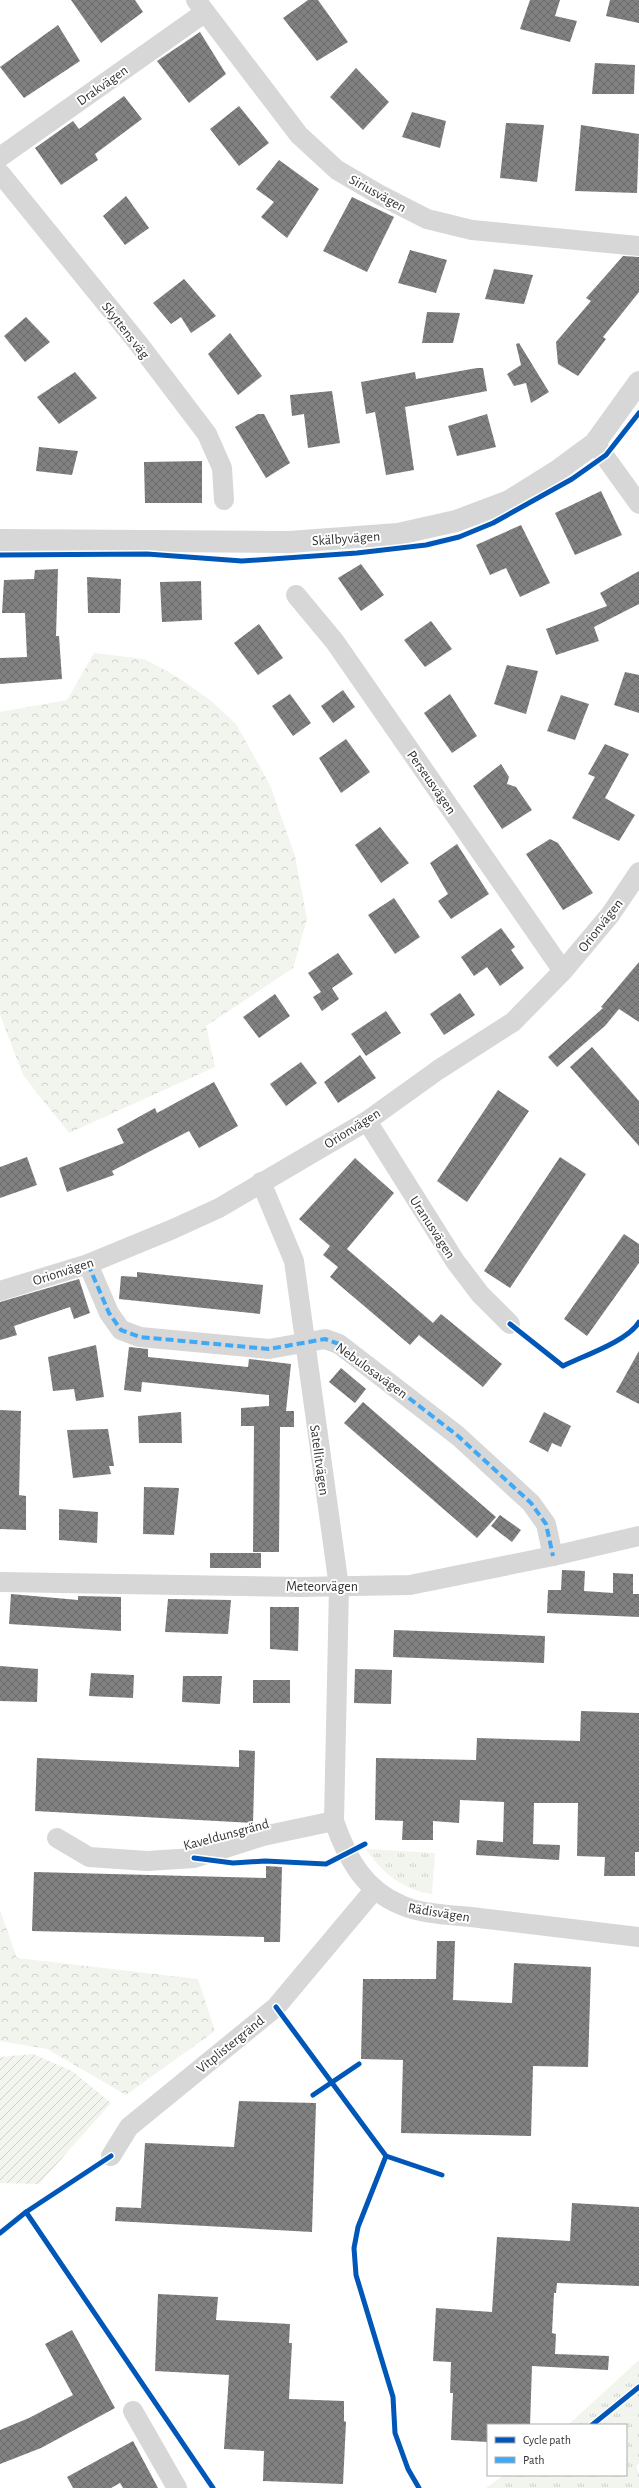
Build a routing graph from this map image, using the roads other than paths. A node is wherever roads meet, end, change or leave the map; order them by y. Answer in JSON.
{"nodes":[{"id":1,"x":200,"y":6,"type":"edge"},
{"id":2,"x":0,"y":157,"type":"edge"},
{"id":3,"x":0,"y":173,"type":"edge"},
{"id":4,"x":639,"y":246,"type":"edge"},
{"id":5,"x":639,"y":382,"type":"edge"},
{"id":6,"x":595,"y":443,"type":"junction"},
{"id":7,"x":224,"y":500,"type":"dead end"},
{"id":8,"x":639,"y":504,"type":"edge"},
{"id":9,"x":0,"y":540,"type":"edge"},
{"id":10,"x":296,"y":595,"type":"dead end"},
{"id":11,"x":639,"y":872,"type":"edge"},
{"id":12,"x":563,"y":971,"type":"junction"},
{"id":13,"x":366,"y":1121,"type":"junction"},
{"id":14,"x":261,"y":1182,"type":"junction"},
{"id":15,"x":88,"y":1264,"type":"junction"},
{"id":16,"x":0,"y":1291,"type":"edge"},
{"id":17,"x":510,"y":1324,"type":"dead end"},
{"id":18,"x":304,"y":1342,"type":"junction"},
{"id":19,"x":639,"y":1536,"type":"edge"},
{"id":20,"x":553,"y":1556,"type":"junction"},
{"id":21,"x":0,"y":1582,"type":"edge"},
{"id":22,"x":339,"y":1587,"type":"junction"},
{"id":23,"x":334,"y":1746,"type":"joint"},
{"id":24,"x":334,"y":1821,"type":"junction"},
{"id":25,"x":57,"y":1838,"type":"dead end"},
{"id":26,"x":375,"y":1889,"type":"junction"},
{"id":27,"x":639,"y":1937,"type":"edge"},
{"id":28,"x":111,"y":2156,"type":"dead end"},
{"id":29,"x":133,"y":2411,"type":"dead end"},
{"id":30,"x":177,"y":2488,"type":"edge"}],
"edges":[{"from":1,"to":2,"type":"street","name":"Drakvägen"},
{"from":1,"to":4,"type":"street","name":"Siriusvägen"},
{"from":3,"to":7,"type":"street","name":"Skyttens väg"},
{"from":5,"to":6,"type":"street","name":"Skälbyvägen"},
{"from":6,"to":8,"type":"street"},
{"from":6,"to":9,"type":"street","name":"Skälbyvägen"},
{"from":10,"to":12,"type":"street","name":"Perseusvägen"},
{"from":11,"to":12,"type":"street","name":"Orionvägen"},
{"from":12,"to":13,"type":"street","name":"Orionvägen"},
{"from":13,"to":14,"type":"street","name":"Orionvägen"},
{"from":13,"to":17,"type":"street","name":"Uranusvägen"},
{"from":14,"to":15,"type":"street","name":"Orionvägen"},
{"from":14,"to":18,"type":"street","name":"Satellitvägen"},
{"from":15,"to":16,"type":"street","name":"Orionvägen"},
{"from":15,"to":18,"type":"street","name":"Nebulosavägen"},
{"from":18,"to":20,"type":"street","name":"Nebulosavägen"},
{"from":18,"to":22,"type":"street","name":"Satellitvägen"},
{"from":19,"to":20,"type":"street","name":"Meteorvägen"},
{"from":20,"to":22,"type":"street","name":"Meteorvägen"},
{"from":21,"to":22,"type":"street","name":"Meteorvägen"},
{"from":22,"to":23,"type":"street","name":"Satellitvägen"},
{"from":23,"to":24,"type":"street","name":"Rädisvägen"},
{"from":24,"to":25,"type":"street","name":"Kaveldunsgränd"},
{"from":24,"to":26,"type":"street","name":"Rädisvägen"},
{"from":26,"to":27,"type":"street","name":"Rädisvägen"},
{"from":26,"to":28,"type":"street","name":"Vitplistergränd"},
{"from":29,"to":30,"type":"street"}]}
